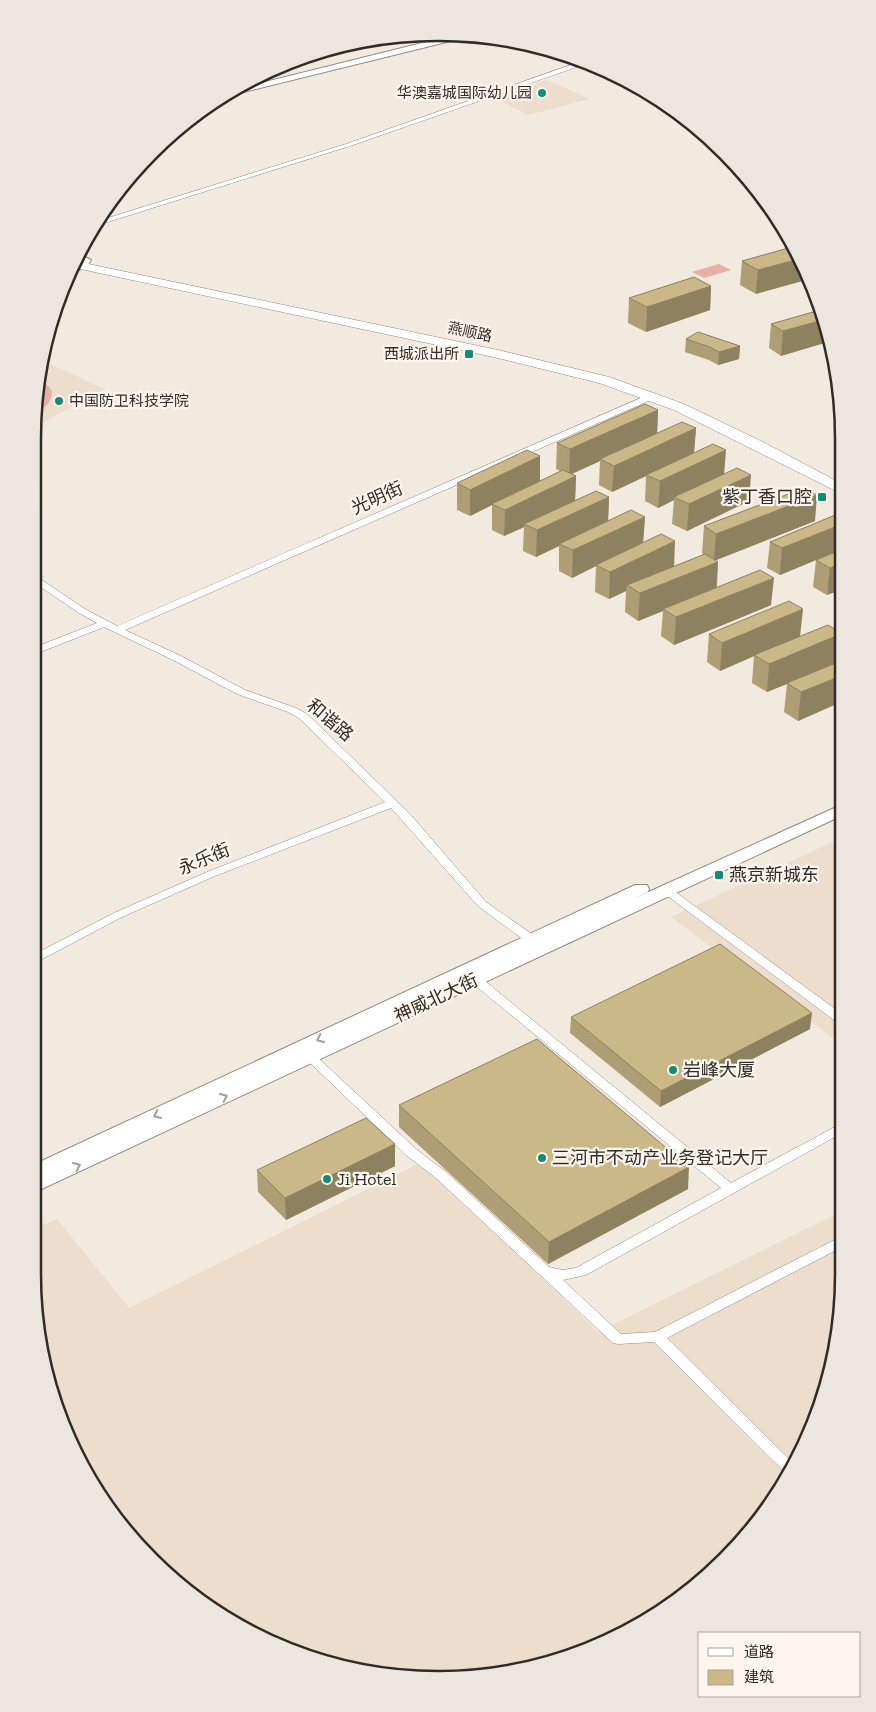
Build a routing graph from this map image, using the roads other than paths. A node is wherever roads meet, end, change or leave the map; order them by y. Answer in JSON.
{"nodes":[{"id":1,"x":442,"y":41,"type":"edge"},
{"id":2,"x":575,"y":65,"type":"edge"},
{"id":3,"x":249,"y":89,"type":"edge"},
{"id":4,"x":106,"y":221,"type":"edge"},
{"id":5,"x":81,"y":264,"type":"edge"},
{"id":6,"x":81,"y":264,"type":"edge"},
{"id":7,"x":650,"y":397,"type":"junction"},
{"id":8,"x":835,"y":475,"type":"edge"},
{"id":9,"x":835,"y":486,"type":"edge"},
{"id":10,"x":41,"y":583,"type":"edge"},
{"id":11,"x":105,"y":623,"type":"junction"},
{"id":12,"x":117,"y":630,"type":"junction"},
{"id":13,"x":41,"y":649,"type":"edge"},
{"id":14,"x":835,"y":802,"type":"edge"},
{"id":15,"x":393,"y":803,"type":"junction"},
{"id":16,"x":835,"y":813,"type":"edge"},
{"id":17,"x":666,"y":890,"type":"junction"},
{"id":18,"x":532,"y":940,"type":"junction"},
{"id":19,"x":41,"y":956,"type":"edge"},
{"id":20,"x":475,"y":979,"type":"junction"},
{"id":21,"x":835,"y":1015,"type":"edge"},
{"id":22,"x":310,"y":1057,"type":"junction"},
{"id":23,"x":835,"y":1131,"type":"edge"},
{"id":24,"x":41,"y":1169,"type":"edge"},
{"id":25,"x":41,"y":1183,"type":"edge"},
{"id":26,"x":730,"y":1189,"type":"junction"},
{"id":27,"x":835,"y":1245,"type":"edge"},
{"id":28,"x":544,"y":1270,"type":"junction"},
{"id":29,"x":657,"y":1337,"type":"junction"},
{"id":30,"x":786,"y":1465,"type":"edge"}],
"edges":[{"from":1,"to":3,"type":"main road"},
{"from":2,"to":4,"type":"street"},
{"from":5,"to":7,"type":"main road","name":"燕顺路"},
{"from":6,"to":8,"type":"main road","name":"燕顺路"},
{"from":7,"to":9,"type":"main road","name":"燕顺路"},
{"from":7,"to":12,"type":"street","name":"光明街"},
{"from":10,"to":11,"type":"street","name":"和谐路"},
{"from":11,"to":12,"type":"street","name":"和谐路"},
{"from":11,"to":13,"type":"street"},
{"from":12,"to":15,"type":"street","name":"和谐路"},
{"from":14,"to":18,"type":"main road","name":"神威北大街"},
{"from":15,"to":18,"type":"street","name":"和谐路"},
{"from":15,"to":19,"type":"street","name":"永乐街"},
{"from":16,"to":17,"type":"main road","name":"神威北大街"},
{"from":17,"to":20,"type":"main road","name":"神威北大街"},
{"from":17,"to":21,"type":"street"},
{"from":18,"to":24,"type":"main road","name":"神威北大街","one_way":true},
{"from":20,"to":22,"type":"main road","name":"神威北大街"},
{"from":20,"to":26,"type":"street"},
{"from":25,"to":22,"type":"main road","name":"神威北大街","one_way":true},
{"from":22,"to":28,"type":"street"},
{"from":23,"to":26,"type":"street"},
{"from":26,"to":28,"type":"street"},
{"from":27,"to":29,"type":"street"},
{"from":28,"to":29,"type":"street"},
{"from":29,"to":30,"type":"street"}]}
